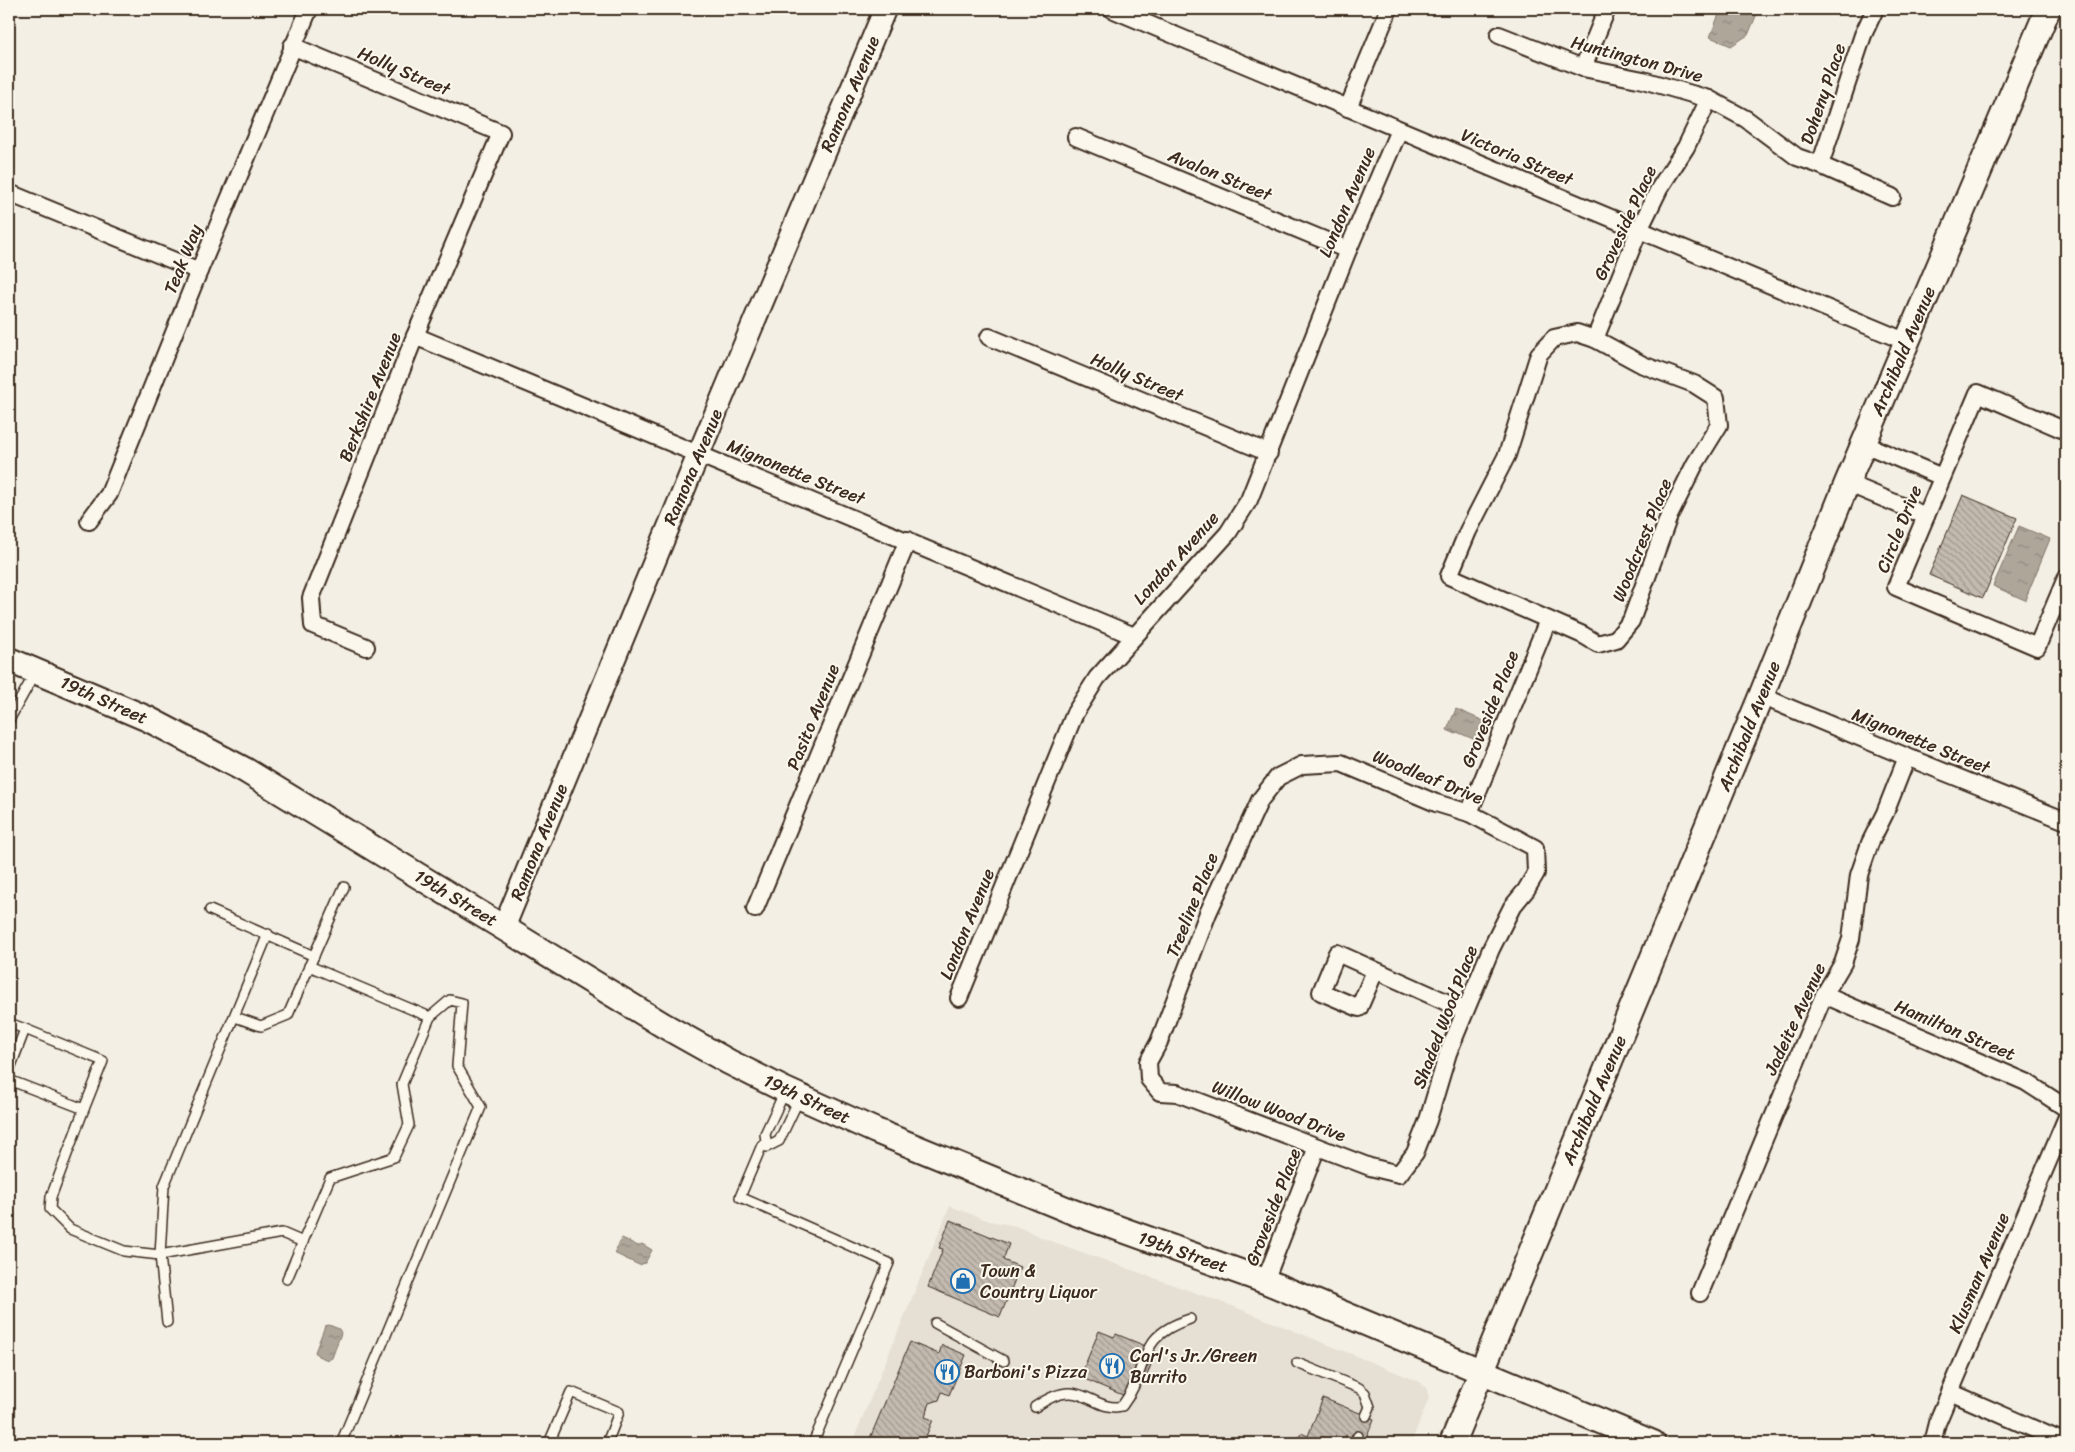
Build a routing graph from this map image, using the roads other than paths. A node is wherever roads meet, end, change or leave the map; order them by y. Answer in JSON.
{"nodes":[{"id":1,"x":309,"y":9,"type":"edge"},
{"id":2,"x":885,"y":9,"type":"edge"},
{"id":3,"x":1112,"y":9,"type":"edge"},
{"id":4,"x":1389,"y":9,"type":"edge"},
{"id":5,"x":1607,"y":9,"type":"edge"},
{"id":6,"x":1875,"y":9,"type":"edge"},
{"id":7,"x":2048,"y":9,"type":"edge"},
{"id":8,"x":1499,"y":35,"type":"dead end"},
{"id":9,"x":292,"y":46,"type":"junction"},
{"id":10,"x":1583,"y":68,"type":"junction"},
{"id":11,"x":1709,"y":99,"type":"junction"},
{"id":12,"x":1348,"y":108,"type":"junction"},
{"id":13,"x":1399,"y":130,"type":"junction"},
{"id":14,"x":501,"y":133,"type":"joint"},
{"id":15,"x":1076,"y":137,"type":"dead end"},
{"id":16,"x":1820,"y":165,"type":"junction"},
{"id":17,"x":9,"y":193,"type":"edge"},
{"id":18,"x":1892,"y":197,"type":"dead end"},
{"id":19,"x":1640,"y":230,"type":"junction"},
{"id":20,"x":1348,"y":250,"type":"junction"},
{"id":21,"x":199,"y":271,"type":"junction"},
{"id":22,"x":415,"y":336,"type":"junction"},
{"id":23,"x":989,"y":337,"type":"dead end"},
{"id":24,"x":1595,"y":339,"type":"junction"},
{"id":25,"x":1907,"y":342,"type":"junction"},
{"id":26,"x":2066,"y":430,"type":"edge"},
{"id":27,"x":1864,"y":444,"type":"junction"},
{"id":28,"x":699,"y":453,"type":"junction"},
{"id":29,"x":1269,"y":453,"type":"junction"},
{"id":30,"x":1942,"y":477,"type":"junction"},
{"id":31,"x":1847,"y":483,"type":"junction"},
{"id":32,"x":1926,"y":516,"type":"junction"},
{"id":33,"x":89,"y":521,"type":"dead end"},
{"id":34,"x":908,"y":540,"type":"junction"},
{"id":35,"x":2066,"y":578,"type":"edge"},
{"id":36,"x":2059,"y":614,"type":"edge"},
{"id":37,"x":1548,"y":620,"type":"junction"},
{"id":38,"x":1134,"y":636,"type":"junction"},
{"id":39,"x":366,"y":647,"type":"dead end"},
{"id":40,"x":9,"y":660,"type":"edge"},
{"id":41,"x":36,"y":671,"type":"junction"},
{"id":42,"x":1762,"y":696,"type":"junction"},
{"id":43,"x":9,"y":720,"type":"edge"},
{"id":44,"x":1907,"y":757,"type":"junction"},
{"id":45,"x":1302,"y":765,"type":"joint"},
{"id":46,"x":1469,"y":813,"type":"junction"},
{"id":47,"x":2066,"y":821,"type":"edge"},
{"id":48,"x":1535,"y":848,"type":"joint"},
{"id":49,"x":344,"y":887,"type":"dead end"},
{"id":50,"x":755,"y":909,"type":"dead end"},
{"id":51,"x":210,"y":910,"type":"dead end"},
{"id":52,"x":504,"y":927,"type":"junction"},
{"id":53,"x":268,"y":934,"type":"junction"},
{"id":54,"x":314,"y":956,"type":"junction"},
{"id":55,"x":309,"y":966,"type":"junction"},
{"id":56,"x":1375,"y":971,"type":"dead end"},
{"id":57,"x":1824,"y":995,"type":"junction"},
{"id":58,"x":959,"y":998,"type":"dead end"},
{"id":59,"x":1464,"y":1010,"type":"junction"},
{"id":60,"x":235,"y":1017,"type":"junction"},
{"id":61,"x":430,"y":1017,"type":"junction"},
{"id":62,"x":9,"y":1023,"type":"edge"},
{"id":63,"x":25,"y":1029,"type":"junction"},
{"id":64,"x":9,"y":1071,"type":"edge"},
{"id":65,"x":9,"y":1080,"type":"edge"},
{"id":66,"x":1149,"y":1080,"type":"joint"},
{"id":67,"x":793,"y":1094,"type":"junction"},
{"id":68,"x":2066,"y":1108,"type":"edge"},
{"id":69,"x":84,"y":1109,"type":"junction"},
{"id":70,"x":2066,"y":1119,"type":"edge"},
{"id":71,"x":762,"y":1145,"type":"dead end"},
{"id":72,"x":1317,"y":1147,"type":"junction"},
{"id":73,"x":1399,"y":1174,"type":"joint"},
{"id":74,"x":303,"y":1242,"type":"junction"},
{"id":75,"x":160,"y":1255,"type":"junction"},
{"id":76,"x":287,"y":1279,"type":"dead end"},
{"id":77,"x":1265,"y":1281,"type":"junction"},
{"id":78,"x":1700,"y":1292,"type":"dead end"},
{"id":79,"x":1190,"y":1319,"type":"dead end"},
{"id":80,"x":167,"y":1322,"type":"dead end"},
{"id":81,"x":935,"y":1323,"type":"dead end"},
{"id":82,"x":1004,"y":1361,"type":"dead end"},
{"id":83,"x":1297,"y":1363,"type":"dead end"},
{"id":84,"x":1481,"y":1372,"type":"junction"},
{"id":85,"x":1950,"y":1392,"type":"junction"},
{"id":86,"x":1035,"y":1407,"type":"dead end"},
{"id":87,"x":1366,"y":1416,"type":"dead end"},
{"id":88,"x":341,"y":1443,"type":"edge"},
{"id":89,"x":549,"y":1443,"type":"edge"},
{"id":90,"x":607,"y":1443,"type":"edge"},
{"id":91,"x":813,"y":1443,"type":"edge"},
{"id":92,"x":1452,"y":1443,"type":"edge"},
{"id":93,"x":1653,"y":1443,"type":"edge"},
{"id":94,"x":1932,"y":1443,"type":"edge"},
{"id":95,"x":2066,"y":1443,"type":"edge"}],
"edges":[{"from":1,"to":9,"type":"street","name":"Teak Way"},
{"from":2,"to":28,"type":"street","name":"Ramona Avenue"},
{"from":3,"to":12,"type":"street","name":"Victoria Street"},
{"from":4,"to":12,"type":"street"},
{"from":5,"to":10,"type":"street"},
{"from":6,"to":16,"type":"street","name":"Doheny Place"},
{"from":7,"to":25,"type":"main road","name":"Archibald Avenue"},
{"from":8,"to":10,"type":"street","name":"Huntington Drive"},
{"from":9,"to":14,"type":"street","name":"Holly Street"},
{"from":9,"to":21,"type":"street","name":"Teak Way"},
{"from":10,"to":11,"type":"street","name":"Huntington Drive"},
{"from":11,"to":16,"type":"street","name":"Huntington Drive"},
{"from":11,"to":19,"type":"street","name":"Groveside Place"},
{"from":12,"to":13,"type":"street","name":"Victoria Street"},
{"from":13,"to":19,"type":"street","name":"Victoria Street"},
{"from":13,"to":20,"type":"street","name":"London Avenue"},
{"from":14,"to":22,"type":"street","name":"Berkshire Avenue"},
{"from":15,"to":20,"type":"street","name":"Avalon Street"},
{"from":16,"to":18,"type":"street","name":"Huntington Drive"},
{"from":17,"to":21,"type":"street"},
{"from":19,"to":24,"type":"street","name":"Groveside Place"},
{"from":19,"to":25,"type":"street","name":"Victoria Street"},
{"from":20,"to":29,"type":"street","name":"London Avenue"},
{"from":21,"to":33,"type":"street","name":"Teak Way"},
{"from":22,"to":28,"type":"street","name":"Mignonette Street"},
{"from":22,"to":39,"type":"street","name":"Berkshire Avenue"},
{"from":23,"to":29,"type":"street","name":"Holly Street"},
{"from":24,"to":37,"type":"street"},
{"from":24,"to":37,"type":"street","name":"Woodcrest Place"},
{"from":25,"to":27,"type":"main road","name":"Archibald Avenue"},
{"from":26,"to":30,"type":"street","name":"Circle Drive"},
{"from":27,"to":30,"type":"street"},
{"from":27,"to":31,"type":"main road","name":"Archibald Avenue"},
{"from":28,"to":34,"type":"street","name":"Mignonette Street"},
{"from":28,"to":52,"type":"street","name":"Ramona Avenue"},
{"from":29,"to":38,"type":"street","name":"London Avenue"},
{"from":30,"to":32,"type":"street","name":"Circle Drive"},
{"from":31,"to":32,"type":"street"},
{"from":31,"to":42,"type":"main road","name":"Archibald Avenue"},
{"from":32,"to":36,"type":"street","name":"Circle Drive"},
{"from":34,"to":38,"type":"street","name":"Mignonette Street"},
{"from":34,"to":50,"type":"street","name":"Pasito Avenue"},
{"from":35,"to":36,"type":"street","name":"Circle Drive"},
{"from":37,"to":46,"type":"street","name":"Groveside Place"},
{"from":38,"to":58,"type":"street","name":"London Avenue"},
{"from":40,"to":41,"type":"main road","name":"19th Street"},
{"from":41,"to":43,"type":"lane"},
{"from":41,"to":52,"type":"main road","name":"19th Street"},
{"from":42,"to":44,"type":"street","name":"Mignonette Street"},
{"from":42,"to":84,"type":"main road","name":"Archibald Avenue"},
{"from":44,"to":47,"type":"street","name":"Mignonette Street"},
{"from":44,"to":57,"type":"street","name":"Jadeite Avenue"},
{"from":45,"to":46,"type":"street","name":"Woodleaf Drive"},
{"from":45,"to":66,"type":"street","name":"Treeline Place"},
{"from":46,"to":48,"type":"street","name":"Woodleaf Drive"},
{"from":48,"to":59,"type":"street","name":"Shaded Wood Place"},
{"from":49,"to":54,"type":"lane"},
{"from":51,"to":53,"type":"lane"},
{"from":52,"to":67,"type":"main road","name":"19th Street"},
{"from":53,"to":54,"type":"lane"},
{"from":53,"to":60,"type":"lane"},
{"from":54,"to":55,"type":"lane"},
{"from":55,"to":60,"type":"lane"},
{"from":55,"to":61,"type":"lane"},
{"from":56,"to":59,"type":"street"},
{"from":57,"to":68,"type":"street","name":"Hamilton Street"},
{"from":57,"to":78,"type":"street","name":"Jadeite Avenue"},
{"from":59,"to":73,"type":"street","name":"Shaded Wood Place"},
{"from":60,"to":75,"type":"lane"},
{"from":61,"to":74,"type":"lane"},
{"from":61,"to":88,"type":"lane"},
{"from":62,"to":63,"type":"lane"},
{"from":63,"to":64,"type":"lane"},
{"from":63,"to":69,"type":"lane"},
{"from":65,"to":69,"type":"lane"},
{"from":66,"to":72,"type":"street","name":"Willow Wood Drive"},
{"from":67,"to":67,"type":"lane"},
{"from":67,"to":77,"type":"main road","name":"19th Street"},
{"from":69,"to":75,"type":"lane"},
{"from":70,"to":85,"type":"street","name":"Klusman Avenue"},
{"from":71,"to":91,"type":"lane"},
{"from":72,"to":73,"type":"street","name":"Willow Wood Drive"},
{"from":72,"to":77,"type":"street","name":"Groveside Place"},
{"from":74,"to":75,"type":"lane"},
{"from":74,"to":76,"type":"lane"},
{"from":75,"to":80,"type":"lane"},
{"from":77,"to":84,"type":"main road","name":"19th Street"},
{"from":79,"to":86,"type":"lane"},
{"from":81,"to":82,"type":"lane"},
{"from":83,"to":87,"type":"lane"},
{"from":84,"to":92,"type":"main road","name":"Archibald Avenue"},
{"from":84,"to":93,"type":"main road","name":"19th Street"},
{"from":85,"to":94,"type":"street","name":"Klusman Avenue"},
{"from":85,"to":95,"type":"street"},
{"from":89,"to":90,"type":"lane"}]}
